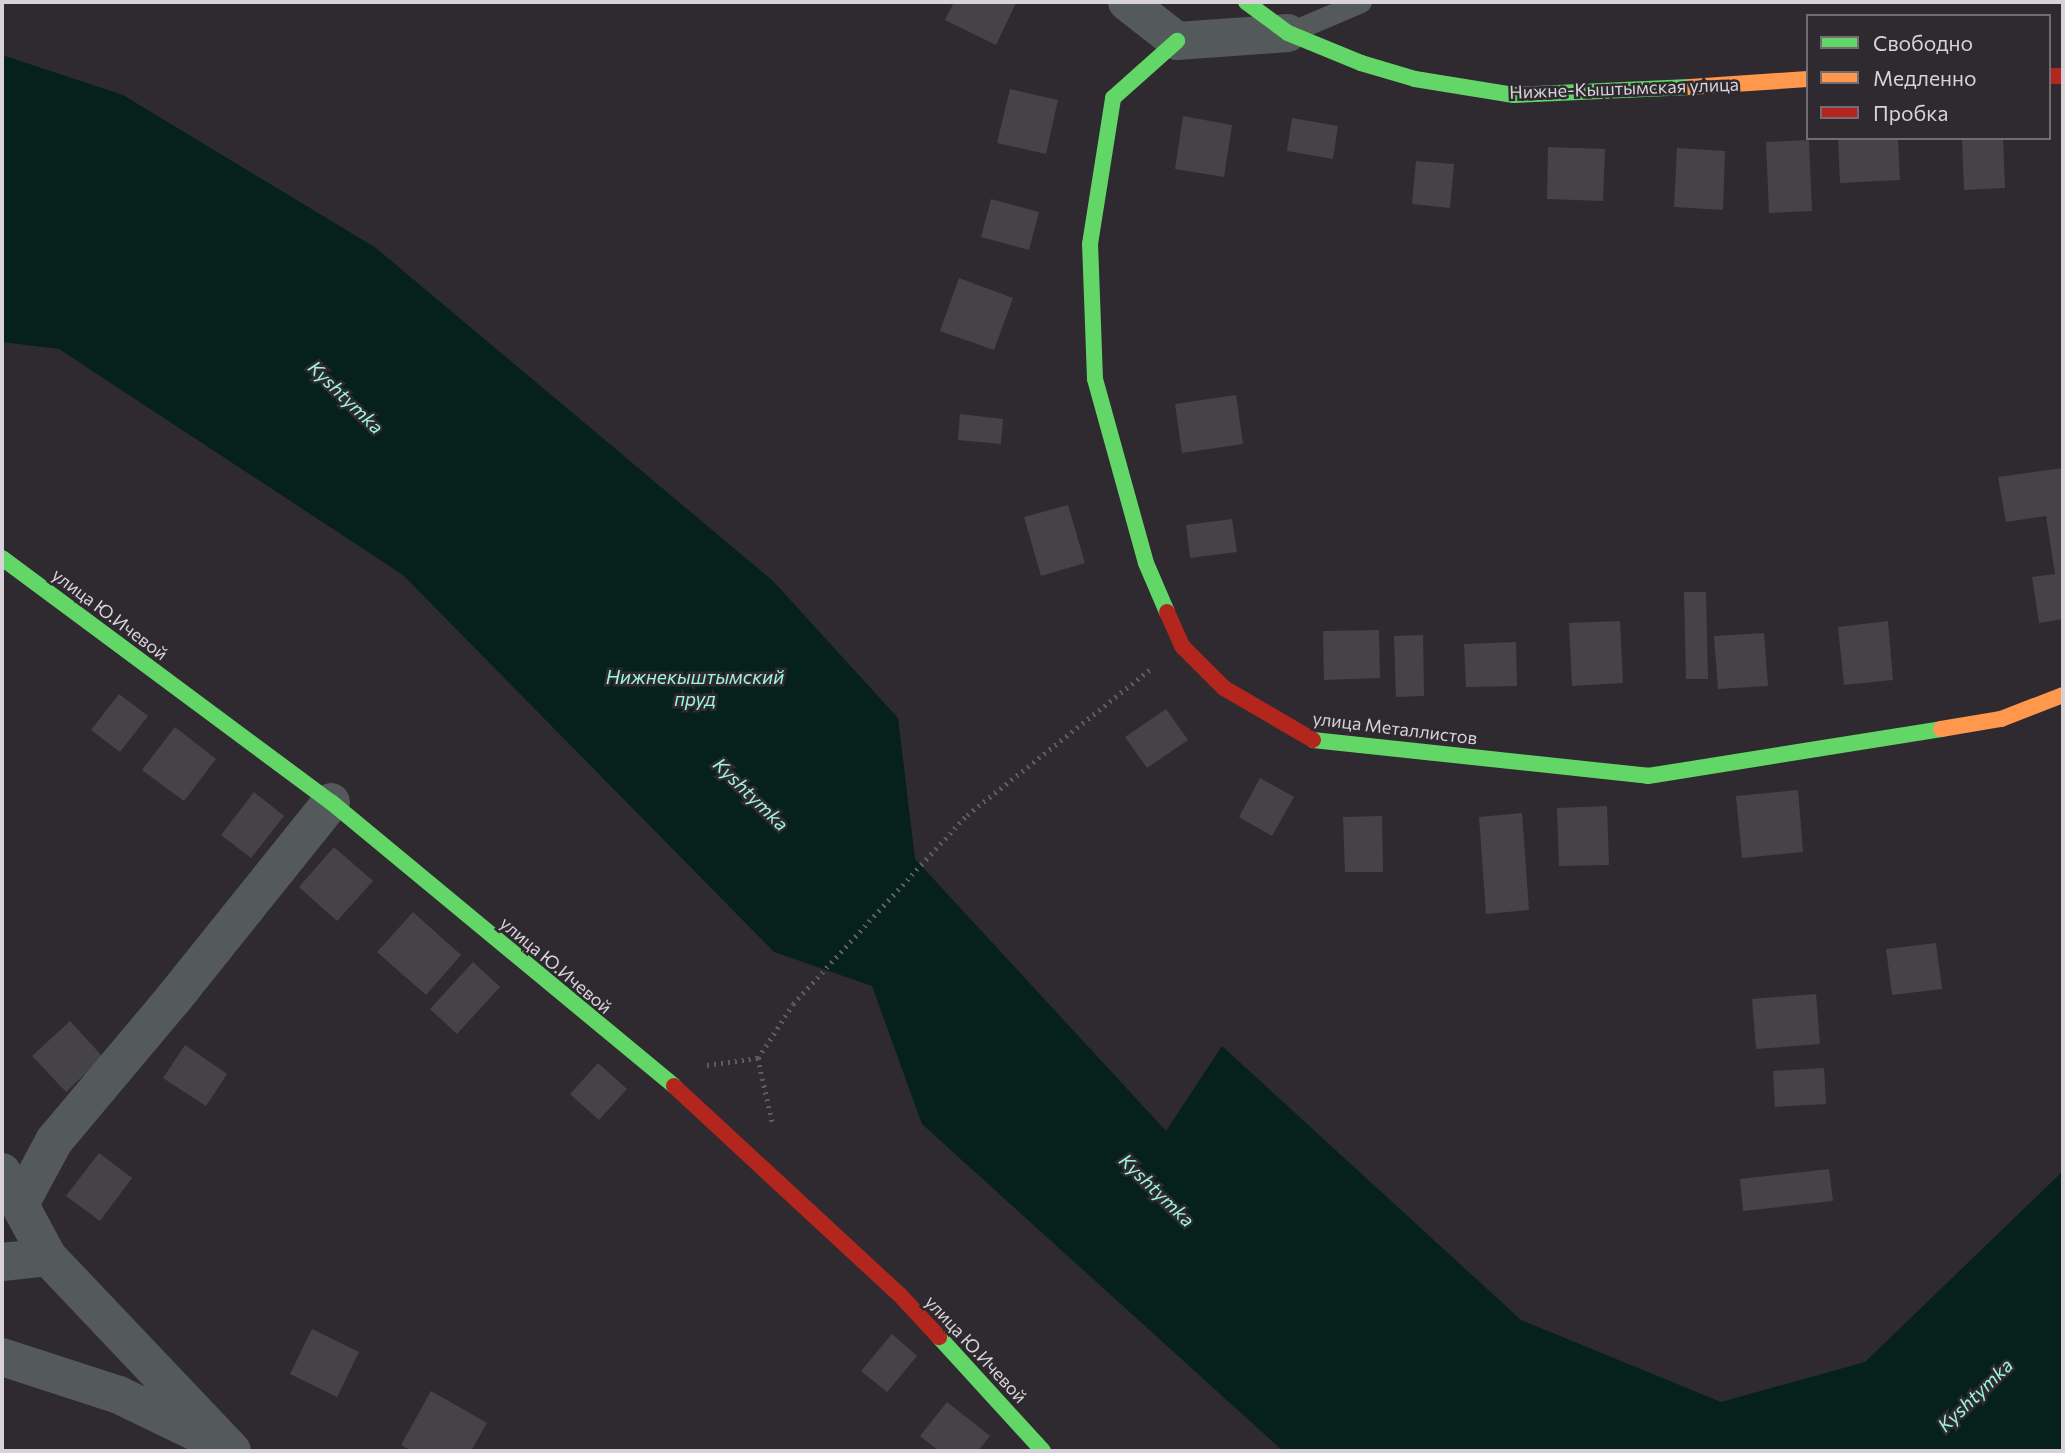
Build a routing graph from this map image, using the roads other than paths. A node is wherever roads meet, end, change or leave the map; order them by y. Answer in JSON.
{"nodes":[{"id":1,"x":1126,"y":2,"type":"edge"},
{"id":2,"x":1245,"y":2,"type":"edge"},
{"id":3,"x":1361,"y":2,"type":"edge"},
{"id":4,"x":1289,"y":33,"type":"junction"},
{"id":5,"x":1177,"y":41,"type":"junction"},
{"id":6,"x":1806,"y":79,"type":"edge"},
{"id":7,"x":2,"y":558,"type":"edge"},
{"id":8,"x":2063,"y":695,"type":"edge"},
{"id":9,"x":331,"y":802,"type":"junction"},
{"id":10,"x":11,"y":1188,"type":"edge"},
{"id":11,"x":48,"y":1257,"type":"junction"},
{"id":12,"x":2,"y":1262,"type":"edge"},
{"id":13,"x":2,"y":1357,"type":"edge"},
{"id":14,"x":232,"y":1451,"type":"edge"},
{"id":15,"x":1043,"y":1451,"type":"edge"}],
"edges":[{"from":1,"to":5,"type":"street"},
{"from":2,"to":4,"type":"street"},
{"from":3,"to":4,"type":"lane"},
{"from":4,"to":5,"type":"street","name":"Нижне-Кыштымская улица"},
{"from":4,"to":6,"type":"street","name":"Нижне-Кыштымская улица"},
{"from":5,"to":8,"type":"street","name":"улица Металлистов"},
{"from":7,"to":9,"type":"street","name":"улица Ю.Ичевой"},
{"from":9,"to":10,"type":"street"},
{"from":9,"to":15,"type":"street","name":"улица Ю.Ичевой"},
{"from":10,"to":11,"type":"street"},
{"from":11,"to":12,"type":"street"},
{"from":11,"to":14,"type":"street"},
{"from":13,"to":14,"type":"street"}]}
